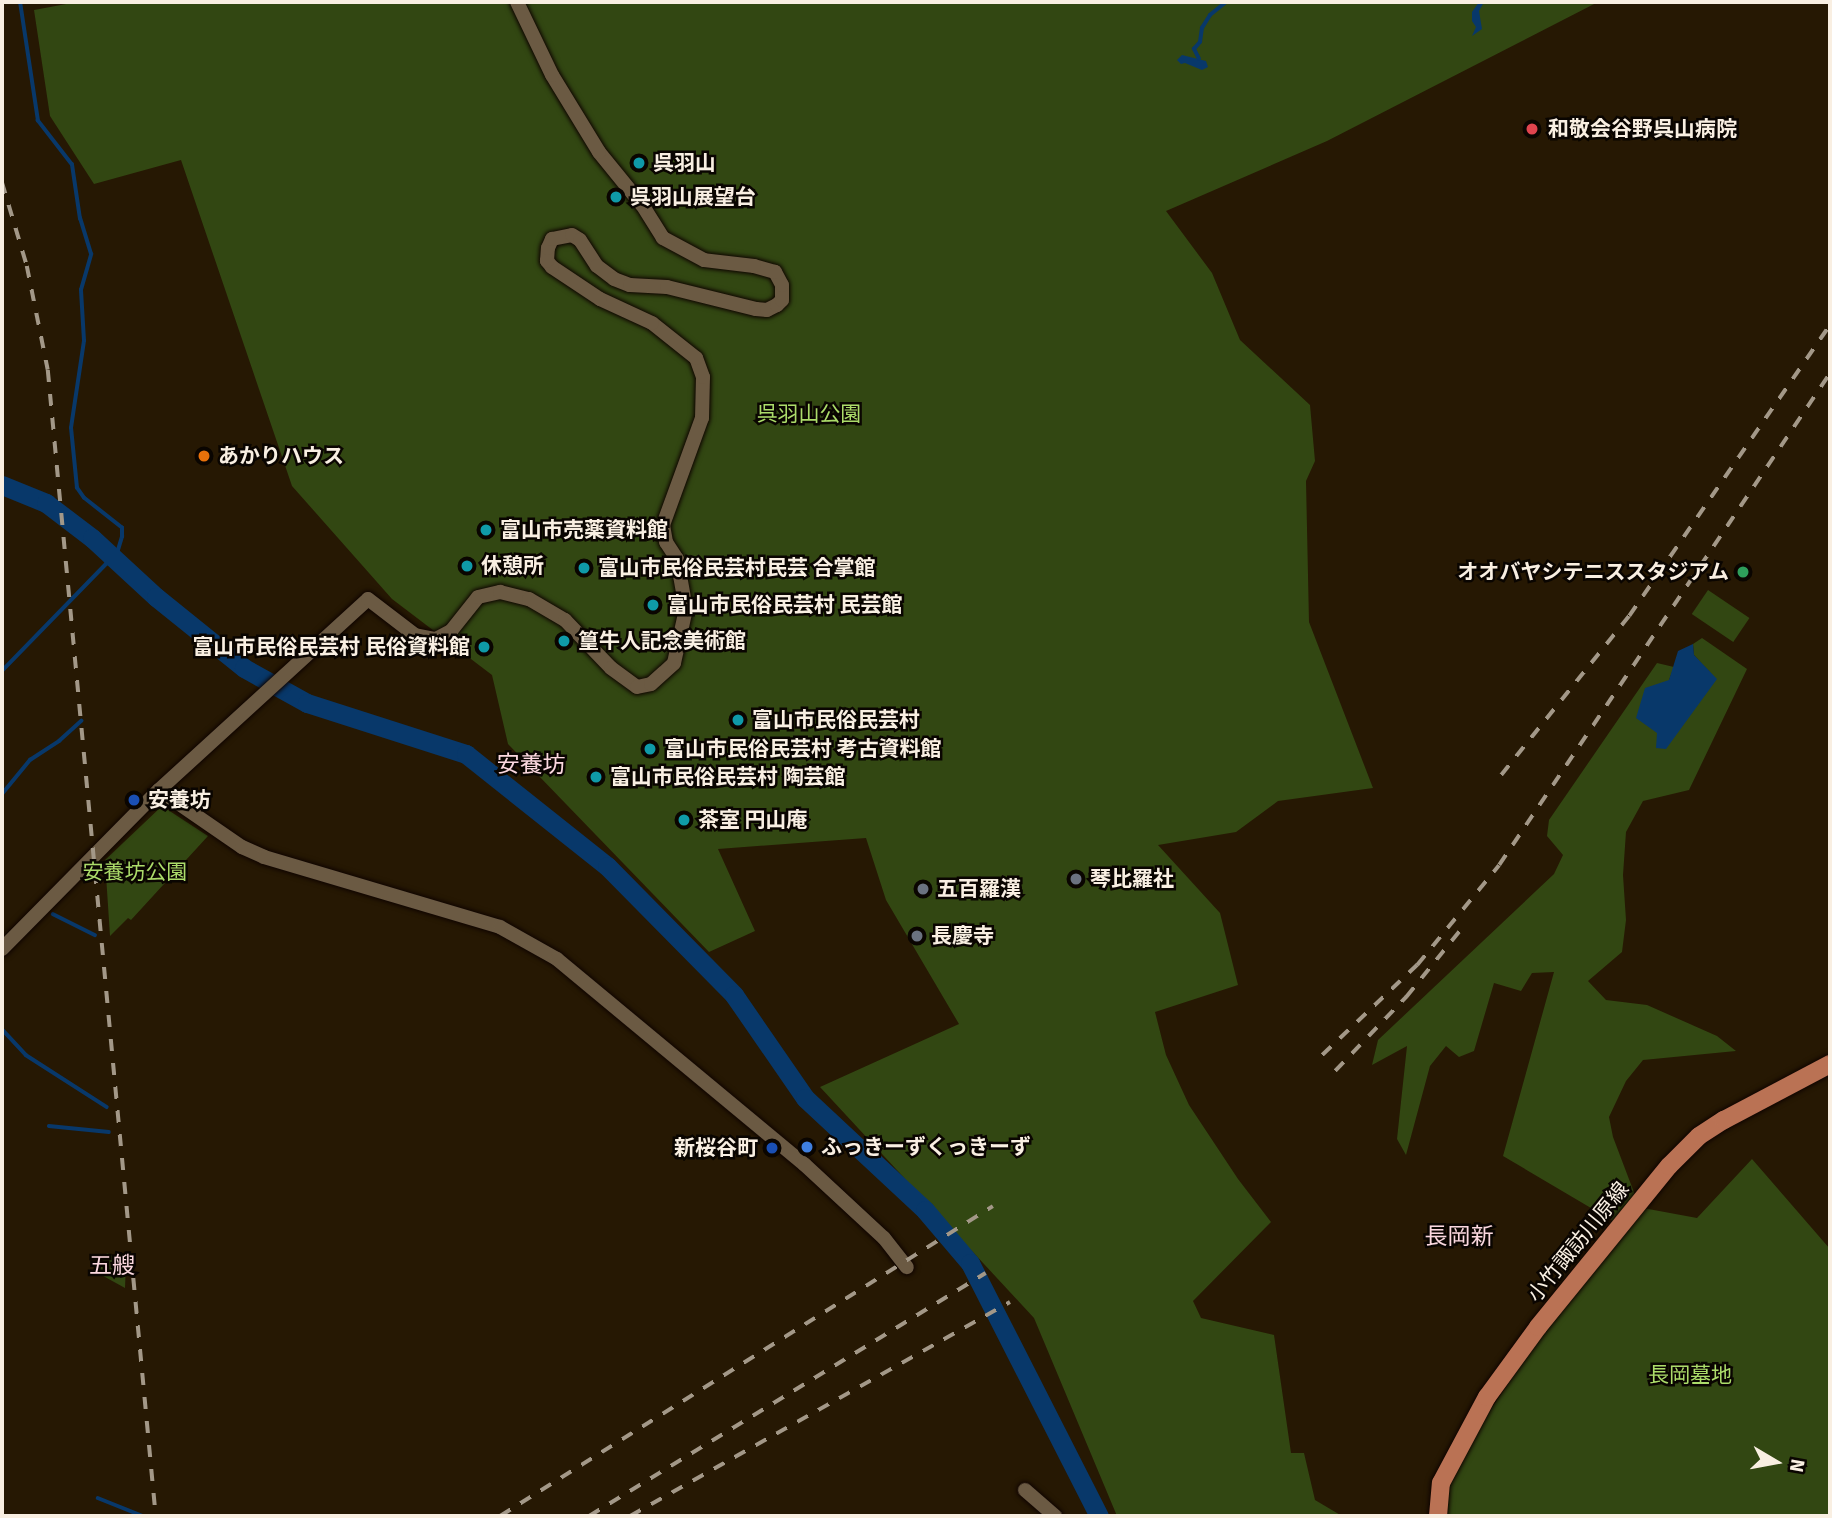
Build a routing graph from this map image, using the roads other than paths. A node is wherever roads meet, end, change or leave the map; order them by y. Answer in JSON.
{"nodes":[{"id":1,"x":517,"y":2,"type":"edge"},
{"id":2,"x":159,"y":790,"type":"junction"},
{"id":3,"x":2,"y":949,"type":"edge"},
{"id":4,"x":1830,"y":1064,"type":"edge"},
{"id":5,"x":907,"y":1267,"type":"dead end"},
{"id":6,"x":1025,"y":1490,"type":"dead end"},
{"id":7,"x":1055,"y":1516,"type":"edge"},
{"id":8,"x":1438,"y":1516,"type":"edge"}],
"edges":[{"from":1,"to":2,"type":"street"},
{"from":2,"to":3,"type":"street"},
{"from":2,"to":5,"type":"street"},
{"from":4,"to":8,"type":"main road","name":"小竹諏訪川原線"},
{"from":6,"to":7,"type":"street"}]}
